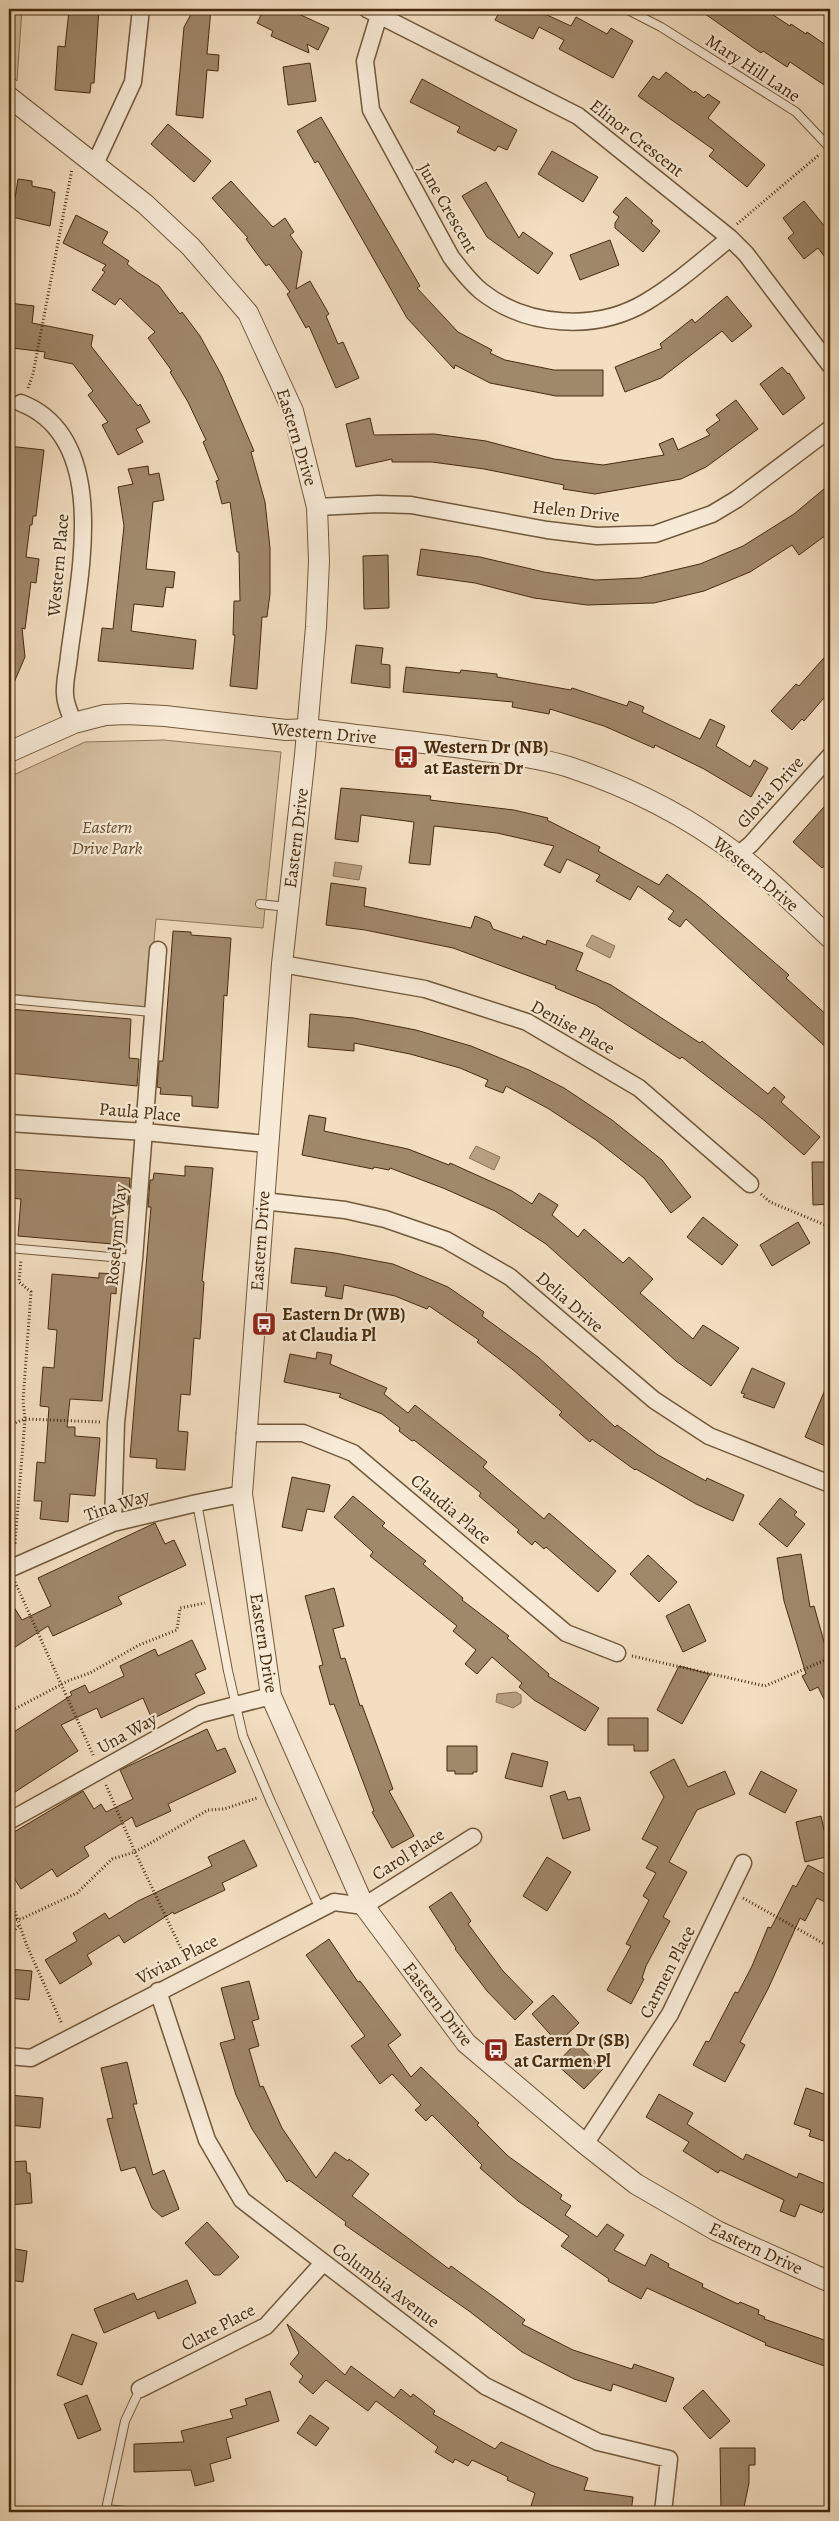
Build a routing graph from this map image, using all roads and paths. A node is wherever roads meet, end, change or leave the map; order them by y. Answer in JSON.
{"nodes":[{"id":1,"x":141,"y":9,"type":"edge"},
{"id":2,"x":626,"y":9,"type":"edge"},
{"id":3,"x":373,"y":12,"type":"edge"},
{"id":4,"x":9,"y":97,"type":"edge"},
{"id":5,"x":830,"y":147,"type":"edge"},
{"id":6,"x":95,"y":164,"type":"junction"},
{"id":7,"x":73,"y":166,"type":"dead end"},
{"id":8,"x":727,"y":235,"type":"junction"},
{"id":9,"x":830,"y":364,"type":"edge"},
{"id":10,"x":21,"y":403,"type":"joint"},
{"id":11,"x":830,"y":429,"type":"edge"},
{"id":12,"x":317,"y":507,"type":"junction"},
{"id":13,"x":74,"y":723,"type":"junction"},
{"id":14,"x":307,"y":729,"type":"junction"},
{"id":15,"x":9,"y":752,"type":"edge"},
{"id":16,"x":830,"y":756,"type":"edge"},
{"id":17,"x":738,"y":855,"type":"junction"},
{"id":18,"x":260,"y":904,"type":"dead end"},
{"id":19,"x":288,"y":907,"type":"junction"},
{"id":20,"x":830,"y":938,"type":"edge"},
{"id":21,"x":158,"y":950,"type":"dead end"},
{"id":22,"x":282,"y":964,"type":"junction"},
{"id":23,"x":9,"y":999,"type":"edge"},
{"id":24,"x":152,"y":1012,"type":"junction"},
{"id":25,"x":9,"y":1123,"type":"edge"},
{"id":26,"x":145,"y":1132,"type":"junction"},
{"id":27,"x":267,"y":1144,"type":"junction"},
{"id":28,"x":750,"y":1184,"type":"joint"},
{"id":29,"x":263,"y":1201,"type":"junction"},
{"id":30,"x":830,"y":1227,"type":"edge"},
{"id":31,"x":9,"y":1248,"type":"edge"},
{"id":32,"x":21,"y":1248,"type":"junction"},
{"id":33,"x":134,"y":1259,"type":"junction"},
{"id":34,"x":25,"y":1419,"type":"junction"},
{"id":35,"x":116,"y":1423,"type":"junction"},
{"id":36,"x":9,"y":1425,"type":"edge"},
{"id":37,"x":245,"y":1433,"type":"junction"},
{"id":38,"x":830,"y":1484,"type":"edge"},
{"id":39,"x":242,"y":1494,"type":"junction"},
{"id":40,"x":197,"y":1503,"type":"junction"},
{"id":41,"x":113,"y":1524,"type":"junction"},
{"id":42,"x":9,"y":1548,"type":"edge"},
{"id":43,"x":9,"y":1570,"type":"edge"},
{"id":44,"x":215,"y":1598,"type":"junction"},
{"id":45,"x":617,"y":1653,"type":"joint"},
{"id":46,"x":830,"y":1658,"type":"edge"},
{"id":47,"x":271,"y":1696,"type":"junction"},
{"id":48,"x":236,"y":1705,"type":"junction"},
{"id":49,"x":9,"y":1712,"type":"edge"},
{"id":50,"x":268,"y":1795,"type":"junction"},
{"id":51,"x":9,"y":1821,"type":"edge"},
{"id":52,"x":473,"y":1837,"type":"dead end"},
{"id":53,"x":743,"y":1864,"type":"dead end"},
{"id":54,"x":730,"y":1891,"type":"junction"},
{"id":55,"x":9,"y":1895,"type":"edge"},
{"id":56,"x":364,"y":1906,"type":"junction"},
{"id":57,"x":320,"y":1909,"type":"junction"},
{"id":58,"x":17,"y":1919,"type":"junction"},
{"id":59,"x":9,"y":1920,"type":"edge"},
{"id":60,"x":19,"y":1925,"type":"junction"},
{"id":61,"x":9,"y":1938,"type":"edge"},
{"id":62,"x":830,"y":1947,"type":"edge"},
{"id":63,"x":158,"y":1991,"type":"junction"},
{"id":64,"x":69,"y":2038,"type":"junction"},
{"id":65,"x":9,"y":2056,"type":"edge"},
{"id":66,"x":585,"y":2144,"type":"junction"},
{"id":67,"x":324,"y":2264,"type":"junction"},
{"id":68,"x":830,"y":2282,"type":"edge"},
{"id":69,"x":140,"y":2389,"type":"joint"},
{"id":70,"x":136,"y":2512,"type":"edge"},
{"id":71,"x":663,"y":2512,"type":"edge"}],
"edges":[{"from":1,"to":6,"type":"street"},
{"from":2,"to":5,"type":"lane","name":"Mary Hill Lane"},
{"from":3,"to":8,"type":"street","name":"Elinor Crescent"},
{"from":3,"to":8,"type":"street","name":"June Crescent"},
{"from":4,"to":6,"type":"street","name":"Eastern Drive"},
{"from":5,"to":8,"type":"path"},
{"from":6,"to":12,"type":"street","name":"Eastern Drive"},
{"from":7,"to":10,"type":"path"},
{"from":8,"to":9,"type":"street","name":"Elinor Crescent"},
{"from":10,"to":13,"type":"street","name":"Western Place"},
{"from":11,"to":12,"type":"street","name":"Helen Drive"},
{"from":12,"to":14,"type":"street","name":"Eastern Drive"},
{"from":13,"to":14,"type":"street","name":"Western Drive"},
{"from":13,"to":15,"type":"street","name":"Western Drive"},
{"from":14,"to":17,"type":"street","name":"Western Drive"},
{"from":14,"to":19,"type":"street","name":"Eastern Drive"},
{"from":16,"to":17,"type":"street","name":"Gloria Drive"},
{"from":17,"to":20,"type":"street","name":"Western Drive"},
{"from":18,"to":19,"type":"lane"},
{"from":19,"to":22,"type":"street","name":"Eastern Drive"},
{"from":21,"to":24,"type":"street","name":"Roselynn Way"},
{"from":22,"to":27,"type":"street","name":"Eastern Drive"},
{"from":22,"to":28,"type":"street","name":"Denise Place"},
{"from":23,"to":24,"type":"lane"},
{"from":24,"to":26,"type":"street","name":"Roselynn Way"},
{"from":25,"to":26,"type":"street","name":"Paula Place"},
{"from":26,"to":27,"type":"street","name":"Paula Place"},
{"from":26,"to":33,"type":"street","name":"Roselynn Way"},
{"from":27,"to":29,"type":"street","name":"Eastern Drive"},
{"from":28,"to":30,"type":"path"},
{"from":29,"to":37,"type":"street","name":"Eastern Drive"},
{"from":29,"to":38,"type":"street","name":"Delia Drive"},
{"from":31,"to":32,"type":"lane"},
{"from":32,"to":33,"type":"lane"},
{"from":32,"to":34,"type":"path"},
{"from":33,"to":35,"type":"street","name":"Roselynn Way"},
{"from":34,"to":35,"type":"path"},
{"from":34,"to":36,"type":"path"},
{"from":34,"to":42,"type":"path"},
{"from":35,"to":41,"type":"street","name":"Roselynn Way"},
{"from":37,"to":39,"type":"street","name":"Eastern Drive"},
{"from":37,"to":45,"type":"street","name":"Claudia Place"},
{"from":39,"to":40,"type":"street","name":"Tina Way"},
{"from":39,"to":47,"type":"street","name":"Eastern Drive"},
{"from":40,"to":41,"type":"street","name":"Tina Way"},
{"from":40,"to":44,"type":"lane"},
{"from":41,"to":43,"type":"street","name":"Tina Way"},
{"from":44,"to":48,"type":"lane"},
{"from":44,"to":49,"type":"path"},
{"from":45,"to":46,"type":"path"},
{"from":47,"to":48,"type":"street","name":"Una Way"},
{"from":47,"to":56,"type":"street","name":"Eastern Drive"},
{"from":48,"to":50,"type":"lane"},
{"from":48,"to":51,"type":"street","name":"Una Way"},
{"from":50,"to":57,"type":"lane"},
{"from":50,"to":58,"type":"path"},
{"from":52,"to":56,"type":"street","name":"Carol Place"},
{"from":53,"to":54,"type":"street","name":"Carmen Place"},
{"from":54,"to":62,"type":"path"},
{"from":54,"to":66,"type":"street","name":"Carmen Place"},
{"from":55,"to":58,"type":"path"},
{"from":56,"to":57,"type":"street","name":"Vivian Place"},
{"from":56,"to":66,"type":"street","name":"Eastern Drive"},
{"from":57,"to":63,"type":"street","name":"Vivian Place"},
{"from":58,"to":59,"type":"path"},
{"from":58,"to":60,"type":"path"},
{"from":60,"to":61,"type":"path"},
{"from":60,"to":64,"type":"path"},
{"from":63,"to":64,"type":"street","name":"Vivian Place"},
{"from":63,"to":67,"type":"street","name":"Columbia Avenue"},
{"from":64,"to":65,"type":"street","name":"Vivian Place"},
{"from":66,"to":68,"type":"street","name":"Eastern Drive"},
{"from":67,"to":69,"type":"street","name":"Clare Place"},
{"from":67,"to":71,"type":"street","name":"Columbia Avenue"},
{"from":69,"to":70,"type":"lane"}]}
